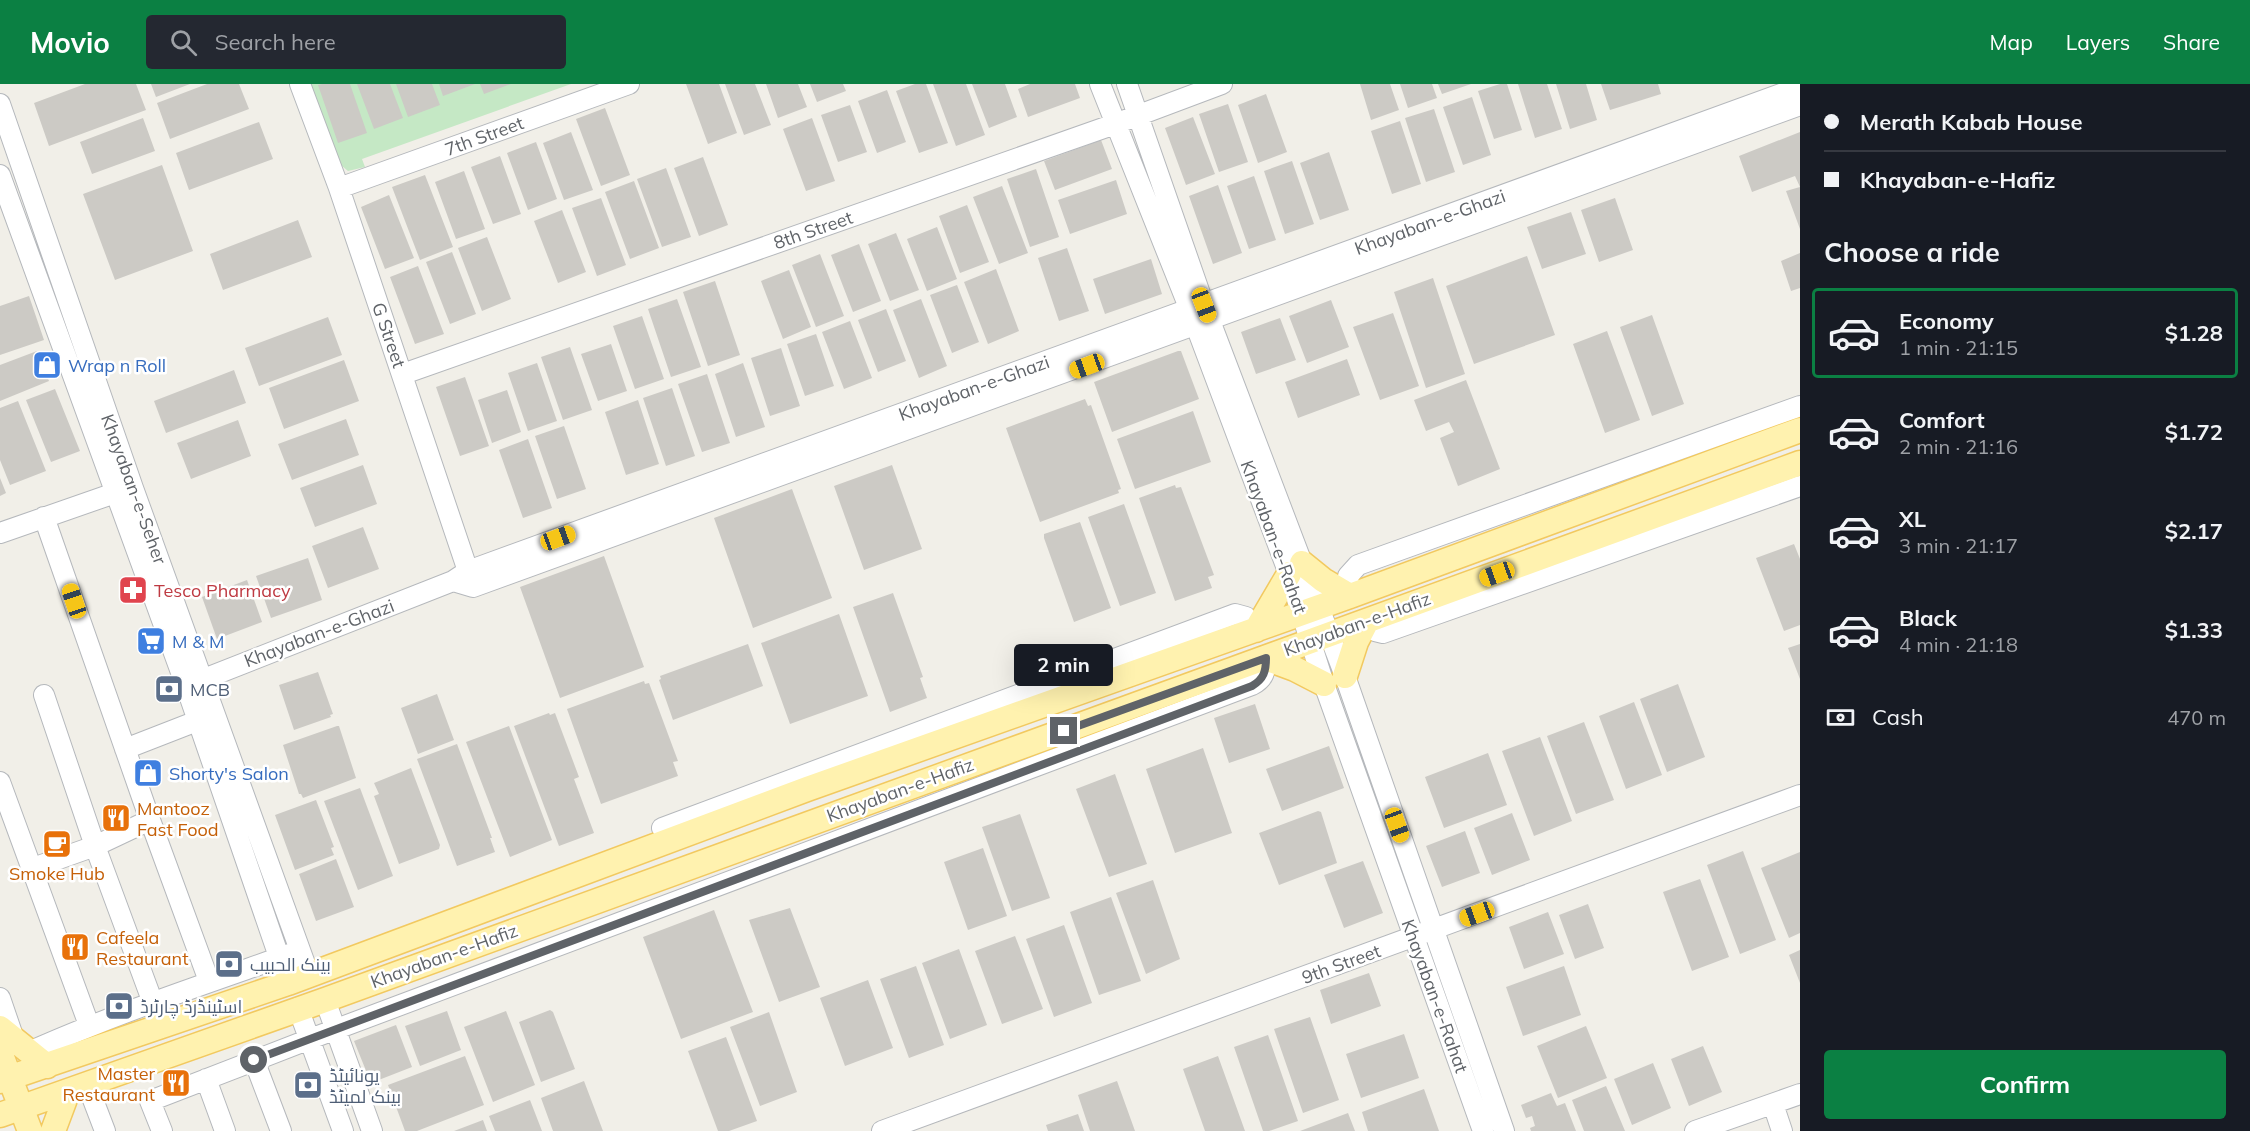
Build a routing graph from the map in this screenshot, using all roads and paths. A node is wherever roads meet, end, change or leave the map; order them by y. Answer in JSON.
{"nodes":[{"id":1,"x":300,"y":84,"type":"edge"},
{"id":2,"x":629,"y":84,"type":"edge"},
{"id":3,"x":1100,"y":84,"type":"edge"},
{"id":4,"x":1127,"y":84,"type":"edge"},
{"id":5,"x":1222,"y":84,"type":"edge"},
{"id":6,"x":1800,"y":87,"type":"edge"},
{"id":7,"x":0,"y":104,"type":"edge"},
{"id":8,"x":1800,"y":105,"type":"edge"},
{"id":9,"x":1138,"y":115,"type":"junction"},
{"id":10,"x":1115,"y":124,"type":"junction"},
{"id":11,"x":0,"y":174,"type":"edge"},
{"id":12,"x":339,"y":188,"type":"junction"},
{"id":13,"x":1200,"y":315,"type":"junction"},
{"id":14,"x":403,"y":374,"type":"junction"},
{"id":15,"x":1800,"y":406,"type":"edge"},
{"id":16,"x":1800,"y":430,"type":"edge"},
{"id":17,"x":1800,"y":463,"type":"edge"},
{"id":18,"x":1800,"y":486,"type":"edge"},
{"id":19,"x":115,"y":493,"type":"junction"},
{"id":20,"x":44,"y":517,"type":"junction"},
{"id":21,"x":0,"y":533,"type":"edge"},
{"id":22,"x":1296,"y":568,"type":"junction"},
{"id":23,"x":465,"y":580,"type":"junction"},
{"id":24,"x":1350,"y":596,"type":"junction"},
{"id":25,"x":1310,"y":611,"type":"junction"},
{"id":26,"x":1368,"y":621,"type":"junction"},
{"id":27,"x":1256,"y":630,"type":"junction"},
{"id":28,"x":1319,"y":637,"type":"junction"},
{"id":29,"x":1266,"y":658,"type":"junction"},
{"id":30,"x":1334,"y":680,"type":"junction"},
{"id":31,"x":194,"y":682,"type":"junction"},
{"id":32,"x":44,"y":694,"type":"dead end"},
{"id":33,"x":197,"y":721,"type":"junction"},
{"id":34,"x":124,"y":749,"type":"junction"},
{"id":35,"x":1,"y":789,"type":"edge"},
{"id":36,"x":807,"y":789,"type":"junction"},
{"id":37,"x":1800,"y":795,"type":"edge"},
{"id":38,"x":150,"y":820,"type":"junction"},
{"id":39,"x":818,"y":820,"type":"junction"},
{"id":40,"x":662,"y":828,"type":"dead end"},
{"id":41,"x":95,"y":846,"type":"junction"},
{"id":42,"x":33,"y":868,"type":"junction"},
{"id":43,"x":1434,"y":930,"type":"junction"},
{"id":44,"x":1414,"y":938,"type":"junction"},
{"id":45,"x":300,"y":951,"type":"junction"},
{"id":46,"x":280,"y":958,"type":"junction"},
{"id":47,"x":299,"y":979,"type":"junction"},
{"id":48,"x":209,"y":981,"type":"junction"},
{"id":49,"x":0,"y":998,"type":"edge"},
{"id":50,"x":325,"y":1000,"type":"junction"},
{"id":51,"x":145,"y":1005,"type":"junction"},
{"id":52,"x":298,"y":1008,"type":"junction"},
{"id":53,"x":89,"y":1025,"type":"junction"},
{"id":54,"x":336,"y":1030,"type":"junction"},
{"id":55,"x":146,"y":1032,"type":"junction"},
{"id":56,"x":310,"y":1039,"type":"junction"},
{"id":57,"x":18,"y":1048,"type":"edge"},
{"id":58,"x":254,"y":1060,"type":"junction"},
{"id":59,"x":206,"y":1079,"type":"junction"},
{"id":60,"x":5,"y":1080,"type":"edge"},
{"id":61,"x":78,"y":1088,"type":"junction"},
{"id":62,"x":1800,"y":1094,"type":"edge"},
{"id":63,"x":1773,"y":1104,"type":"junction"},
{"id":64,"x":10,"y":1112,"type":"edge"},
{"id":65,"x":1742,"y":1123,"type":"edge"},
{"id":66,"x":30,"y":1131,"type":"edge"},
{"id":67,"x":53,"y":1131,"type":"edge"},
{"id":68,"x":105,"y":1131,"type":"edge"},
{"id":69,"x":162,"y":1131,"type":"edge"},
{"id":70,"x":225,"y":1131,"type":"edge"},
{"id":71,"x":281,"y":1131,"type":"edge"},
{"id":72,"x":343,"y":1131,"type":"edge"},
{"id":73,"x":372,"y":1131,"type":"edge"},
{"id":74,"x":882,"y":1131,"type":"edge"},
{"id":75,"x":1483,"y":1131,"type":"edge"},
{"id":76,"x":1504,"y":1131,"type":"edge"},
{"id":77,"x":1695,"y":1131,"type":"edge"},
{"id":78,"x":1782,"y":1131,"type":"edge"}],
"edges":[{"from":1,"to":12,"type":"street","name":"G Street"},
{"from":2,"to":12,"type":"street","name":"7th Street"},
{"from":3,"to":10,"type":"street","name":"Khayaban-e-Rahat"},
{"from":4,"to":9,"type":"street","name":"Khayaban-e-Rahat"},
{"from":5,"to":9,"type":"street","name":"8th Street"},
{"from":6,"to":13,"type":"street","name":"Khayaban-e-Ghazi"},
{"from":7,"to":31,"type":"street","name":"Khayaban-e-Seher"},
{"from":8,"to":13,"type":"street","name":"Khayaban-e-Ghazi"},
{"from":9,"to":10,"type":"street","name":"8th Street"},
{"from":9,"to":13,"type":"street","name":"Khayaban-e-Rahat"},
{"from":10,"to":13,"type":"street","name":"Khayaban-e-Rahat"},
{"from":10,"to":14,"type":"street","name":"8th Street"},
{"from":11,"to":19,"type":"street","name":"Khayaban-e-Seher"},
{"from":12,"to":14,"type":"street","name":"G Street"},
{"from":13,"to":22,"type":"street","name":"Khayaban-e-Rahat"},
{"from":13,"to":23,"type":"street","name":"Khayaban-e-Ghazi"},
{"from":14,"to":23,"type":"street","name":"G Street"},
{"from":15,"to":24,"type":"street"},
{"from":16,"to":24,"type":"main road","name":"Khayaban-e-Hafiz"},
{"from":17,"to":26,"type":"main road","name":"Khayaban-e-Hafiz"},
{"from":18,"to":26,"type":"street"},
{"from":19,"to":20,"type":"street"},
{"from":19,"to":31,"type":"street","name":"Khayaban-e-Seher"},
{"from":20,"to":21,"type":"street"},
{"from":20,"to":34,"type":"street"},
{"from":22,"to":24,"type":"main road"},
{"from":22,"to":25,"type":"street","name":"Khayaban-e-Rahat"},
{"from":22,"to":27,"type":"main road"},
{"from":23,"to":31,"type":"street","name":"Khayaban-e-Ghazi"},
{"from":24,"to":25,"type":"main road","name":"Khayaban-e-Hafiz"},
{"from":25,"to":27,"type":"main road","name":"Khayaban-e-Hafiz"},
{"from":25,"to":28,"type":"street","name":"Khayaban-e-Rahat"},
{"from":26,"to":28,"type":"main road","name":"Khayaban-e-Hafiz"},
{"from":26,"to":30,"type":"main road"},
{"from":27,"to":36,"type":"main road","name":"Khayaban-e-Hafiz"},
{"from":27,"to":40,"type":"street"},
{"from":28,"to":29,"type":"main road","name":"Khayaban-e-Hafiz"},
{"from":28,"to":30,"type":"street","name":"Khayaban-e-Rahat"},
{"from":29,"to":30,"type":"main road"},
{"from":29,"to":39,"type":"main road","name":"Khayaban-e-Hafiz"},
{"from":29,"to":54,"type":"street"},
{"from":30,"to":43,"type":"street","name":"Khayaban-e-Rahat"},
{"from":30,"to":44,"type":"street","name":"Khayaban-e-Rahat"},
{"from":31,"to":33,"type":"street"},
{"from":31,"to":45,"type":"street","name":"Khayaban-e-Seher"},
{"from":32,"to":41,"type":"street"},
{"from":33,"to":34,"type":"street"},
{"from":33,"to":46,"type":"street"},
{"from":34,"to":38,"type":"street"},
{"from":35,"to":42,"type":"street"},
{"from":36,"to":39,"type":"main road"},
{"from":36,"to":47,"type":"main road","name":"Khayaban-e-Hafiz"},
{"from":37,"to":43,"type":"street","name":"9th Street"},
{"from":38,"to":41,"type":"street"},
{"from":38,"to":48,"type":"street"},
{"from":39,"to":50,"type":"main road","name":"Khayaban-e-Hafiz"},
{"from":41,"to":42,"type":"street"},
{"from":41,"to":51,"type":"street"},
{"from":42,"to":53,"type":"street"},
{"from":43,"to":44,"type":"street","name":"9th Street"},
{"from":43,"to":76,"type":"street","name":"Khayaban-e-Rahat"},
{"from":44,"to":74,"type":"street","name":"9th Street"},
{"from":44,"to":75,"type":"street","name":"Khayaban-e-Rahat"},
{"from":45,"to":46,"type":"street"},
{"from":45,"to":47,"type":"street","name":"Khayaban-e-Seher"},
{"from":46,"to":47,"type":"street"},
{"from":46,"to":48,"type":"street"},
{"from":47,"to":55,"type":"main road","name":"Khayaban-e-Hafiz"},
{"from":48,"to":51,"type":"street"},
{"from":49,"to":57,"type":"street"},
{"from":50,"to":52,"type":"main road","name":"Khayaban-e-Hafiz"},
{"from":50,"to":54,"type":"street"},
{"from":51,"to":53,"type":"street"},
{"from":51,"to":55,"type":"street"},
{"from":52,"to":56,"type":"street"},
{"from":52,"to":61,"type":"main road","name":"Khayaban-e-Hafiz"},
{"from":53,"to":57,"type":"street"},
{"from":54,"to":56,"type":"street"},
{"from":54,"to":73,"type":"street"},
{"from":55,"to":57,"type":"main road","name":"Khayaban-e-Hafiz"},
{"from":56,"to":58,"type":"street"},
{"from":56,"to":72,"type":"street"},
{"from":57,"to":60,"type":"main road"},
{"from":57,"to":60,"type":"main road","name":"Khayaban-e-Hafiz"},
{"from":58,"to":59,"type":"street"},
{"from":58,"to":71,"type":"street"},
{"from":59,"to":69,"type":"street"},
{"from":59,"to":70,"type":"street"},
{"from":60,"to":64,"type":"main road"},
{"from":61,"to":64,"type":"main road","name":"Khayaban-e-Hafiz"},
{"from":61,"to":67,"type":"main road"},
{"from":61,"to":68,"type":"street"},
{"from":62,"to":63,"type":"street"},
{"from":63,"to":65,"type":"street"},
{"from":63,"to":78,"type":"street"},
{"from":64,"to":66,"type":"main road"},
{"from":65,"to":77,"type":"street"}]}
